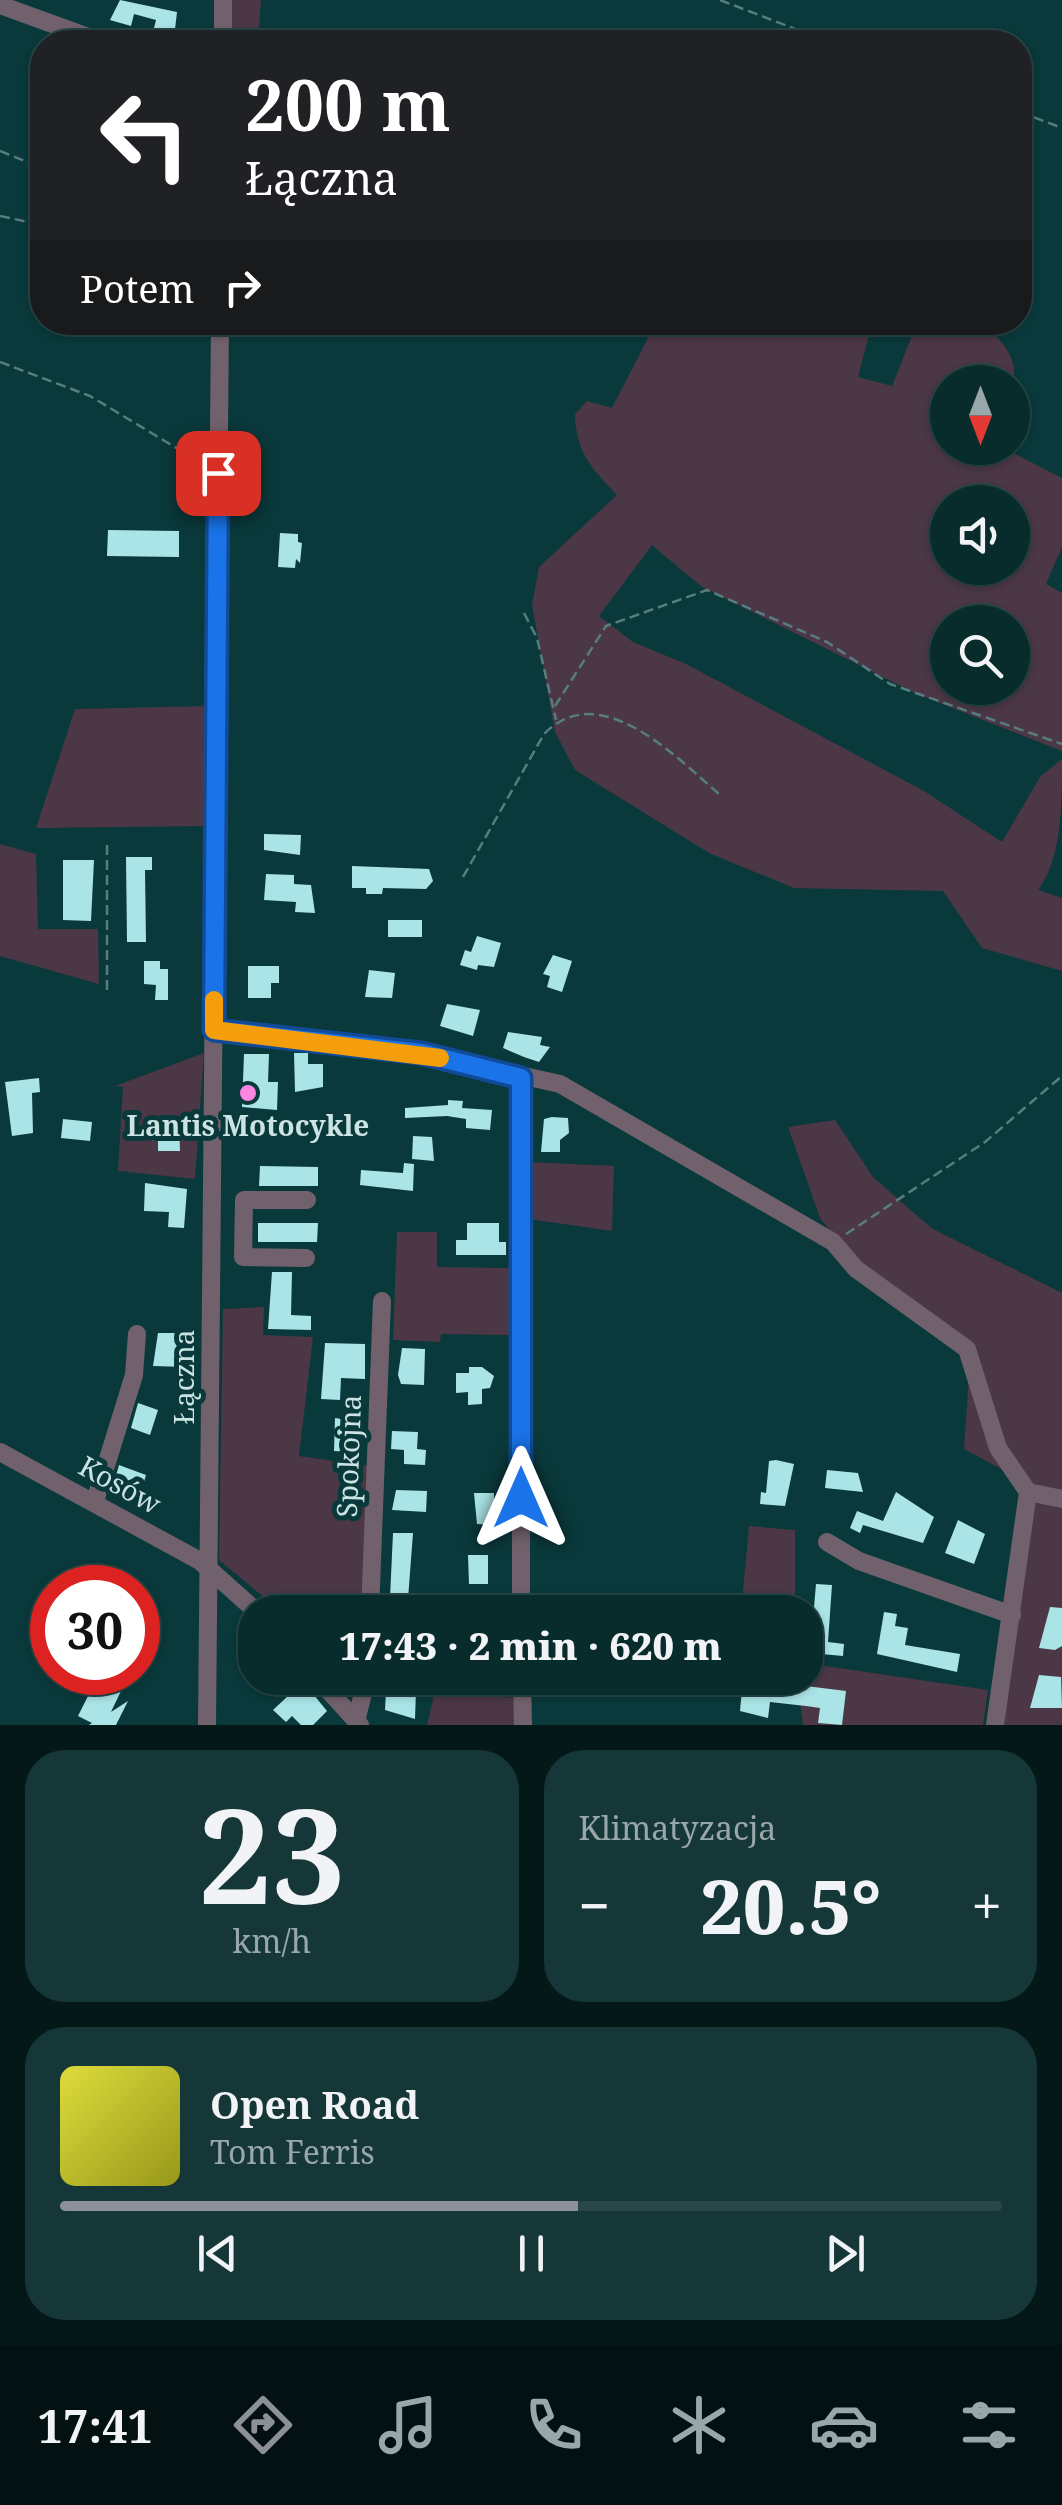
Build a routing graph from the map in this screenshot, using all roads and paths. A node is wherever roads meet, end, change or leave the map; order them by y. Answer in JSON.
{"nodes":[{"id":1,"x":223,"y":0,"type":"edge"},
{"id":2,"x":720,"y":0,"type":"edge"},
{"id":3,"x":0,"y":6,"type":"edge"},
{"id":4,"x":68,"y":30,"type":"edge"},
{"id":5,"x":223,"y":30,"type":"edge"},
{"id":6,"x":798,"y":30,"type":"edge"},
{"id":7,"x":1032,"y":117,"type":"edge"},
{"id":8,"x":1062,"y":128,"type":"edge"},
{"id":9,"x":0,"y":151,"type":"edge"},
{"id":10,"x":30,"y":163,"type":"edge"},
{"id":11,"x":0,"y":216,"type":"edge"},
{"id":12,"x":30,"y":222,"type":"edge"},
{"id":13,"x":220,"y":335,"type":"edge"},
{"id":14,"x":0,"y":362,"type":"edge"},
{"id":15,"x":218,"y":473,"type":"junction"},
{"id":16,"x":524,"y":613,"type":"dead end"},
{"id":17,"x":555,"y":706,"type":"junction"},
{"id":18,"x":556,"y":722,"type":"junction"},
{"id":19,"x":1062,"y":744,"type":"edge"},
{"id":20,"x":719,"y":794,"type":"dead end"},
{"id":21,"x":107,"y":845,"type":"dead end"},
{"id":22,"x":464,"y":878,"type":"dead end"},
{"id":23,"x":107,"y":995,"type":"dead end"},
{"id":24,"x":214,"y":1030,"type":"junction"},
{"id":25,"x":1062,"y":1076,"type":"edge"},
{"id":26,"x":521,"y":1078,"type":"junction"},
{"id":27,"x":213,"y":1200,"type":"junction"},
{"id":28,"x":244,"y":1200,"type":"junction"},
{"id":29,"x":307,"y":1200,"type":"dead end"},
{"id":30,"x":832,"y":1242,"type":"junction"},
{"id":31,"x":306,"y":1258,"type":"dead end"},
{"id":32,"x":382,"y":1301,"type":"dead end"},
{"id":33,"x":137,"y":1334,"type":"dead end"},
{"id":34,"x":0,"y":1452,"type":"edge"},
{"id":35,"x":1028,"y":1492,"type":"junction"},
{"id":36,"x":1062,"y":1500,"type":"edge"},
{"id":37,"x":95,"y":1501,"type":"junction"},
{"id":38,"x":827,"y":1542,"type":"dead end"},
{"id":39,"x":210,"y":1570,"type":"junction"},
{"id":40,"x":238,"y":1595,"type":"edge"},
{"id":41,"x":371,"y":1595,"type":"edge"},
{"id":42,"x":520,"y":1595,"type":"edge"},
{"id":43,"x":1012,"y":1614,"type":"junction"},
{"id":44,"x":332,"y":1695,"type":"edge"},
{"id":45,"x":364,"y":1695,"type":"edge"},
{"id":46,"x":522,"y":1695,"type":"edge"},
{"id":47,"x":358,"y":1723,"type":"edge"},
{"id":48,"x":208,"y":1725,"type":"edge"},
{"id":49,"x":523,"y":1725,"type":"edge"},
{"id":50,"x":995,"y":1725,"type":"edge"}],
"edges":[{"from":1,"to":5,"type":"street"},
{"from":2,"to":6,"type":"path"},
{"from":3,"to":4,"type":"street"},
{"from":7,"to":8,"type":"path"},
{"from":9,"to":10,"type":"path"},
{"from":11,"to":12,"type":"path"},
{"from":13,"to":15,"type":"street","name":"Łączna"},
{"from":14,"to":15,"type":"path"},
{"from":15,"to":24,"type":"street","name":"Łączna"},
{"from":16,"to":17,"type":"path"},
{"from":17,"to":18,"type":"path"},
{"from":17,"to":19,"type":"path"},
{"from":18,"to":20,"type":"path"},
{"from":18,"to":22,"type":"path"},
{"from":21,"to":23,"type":"path"},
{"from":24,"to":26,"type":"street"},
{"from":24,"to":27,"type":"street","name":"Łączna"},
{"from":25,"to":30,"type":"path"},
{"from":26,"to":30,"type":"street"},
{"from":26,"to":42,"type":"street"},
{"from":27,"to":28,"type":"street"},
{"from":27,"to":39,"type":"street","name":"Łączna"},
{"from":28,"to":29,"type":"street"},
{"from":28,"to":31,"type":"street"},
{"from":30,"to":35,"type":"street"},
{"from":32,"to":41,"type":"street","name":"Spokojna"},
{"from":33,"to":37,"type":"street"},
{"from":34,"to":37,"type":"street","name":"Kosów"},
{"from":35,"to":36,"type":"street"},
{"from":35,"to":43,"type":"street"},
{"from":37,"to":39,"type":"street","name":"Kosów"},
{"from":38,"to":43,"type":"street"},
{"from":39,"to":40,"type":"street","name":"Kosów"},
{"from":39,"to":48,"type":"street","name":"Łączna"},
{"from":43,"to":50,"type":"street"},
{"from":44,"to":47,"type":"street"},
{"from":45,"to":47,"type":"street"},
{"from":46,"to":49,"type":"street"}]}
